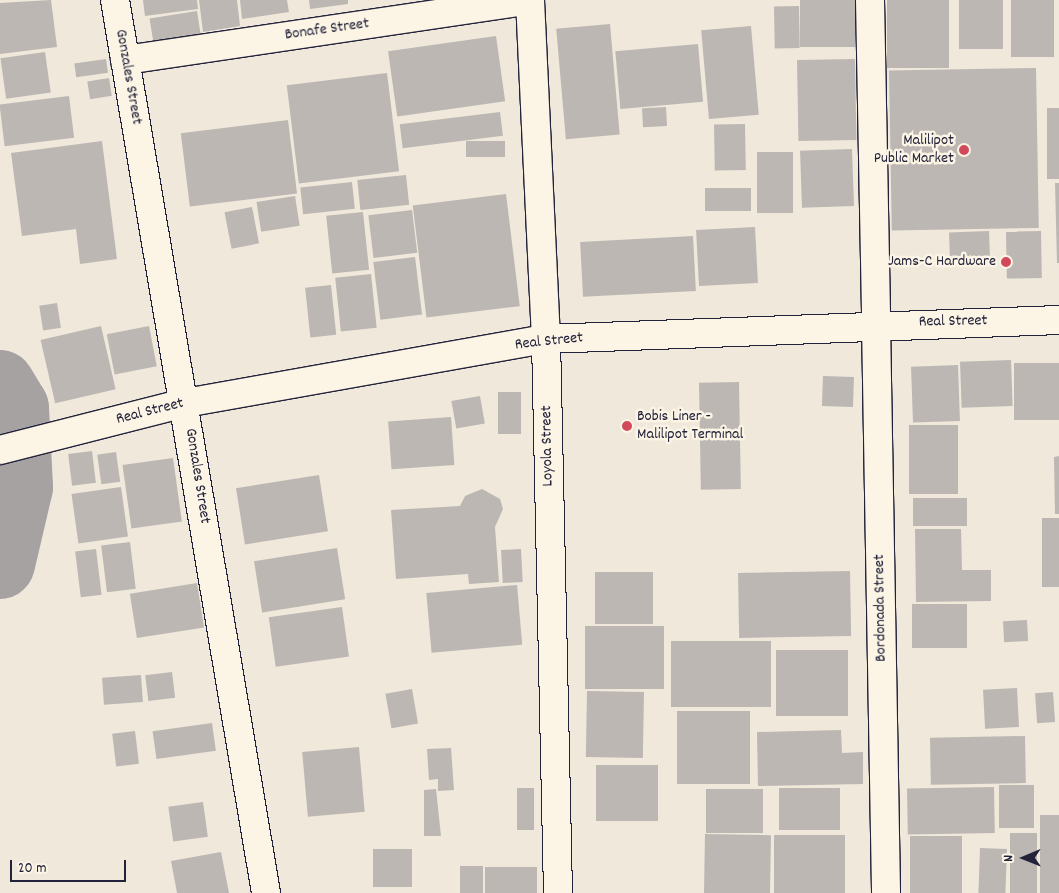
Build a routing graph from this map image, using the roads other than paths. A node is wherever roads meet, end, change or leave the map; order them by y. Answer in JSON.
{"nodes":[{"id":1,"x":115,"y":0,"type":"edge"},
{"id":2,"x":529,"y":0,"type":"edge"},
{"id":3,"x":870,"y":0,"type":"edge"},
{"id":4,"x":125,"y":60,"type":"junction"},
{"id":5,"x":1059,"y":320,"type":"edge"},
{"id":6,"x":876,"y":323,"type":"junction"},
{"id":7,"x":546,"y":339,"type":"junction"},
{"id":8,"x":185,"y":403,"type":"junction"},
{"id":9,"x":0,"y":450,"type":"edge"},
{"id":10,"x":266,"y":893,"type":"edge"},
{"id":11,"x":558,"y":893,"type":"edge"},
{"id":12,"x":886,"y":893,"type":"edge"}],
"edges":[{"from":1,"to":4,"type":"street","name":"Gonzales Street"},
{"from":2,"to":4,"type":"street","name":"Bonafe Street"},
{"from":2,"to":7,"type":"street","name":"Loyola Street"},
{"from":3,"to":6,"type":"street","name":"Bordonada Street"},
{"from":4,"to":8,"type":"street","name":"Gonzales Street"},
{"from":5,"to":6,"type":"street","name":"Real Street"},
{"from":6,"to":7,"type":"street","name":"Real Street"},
{"from":6,"to":12,"type":"street","name":"Bordonada Street"},
{"from":7,"to":8,"type":"street","name":"Real Street"},
{"from":7,"to":11,"type":"street","name":"Loyola Street"},
{"from":8,"to":9,"type":"street","name":"Real Street"},
{"from":8,"to":10,"type":"street","name":"Gonzales Street"}]}
